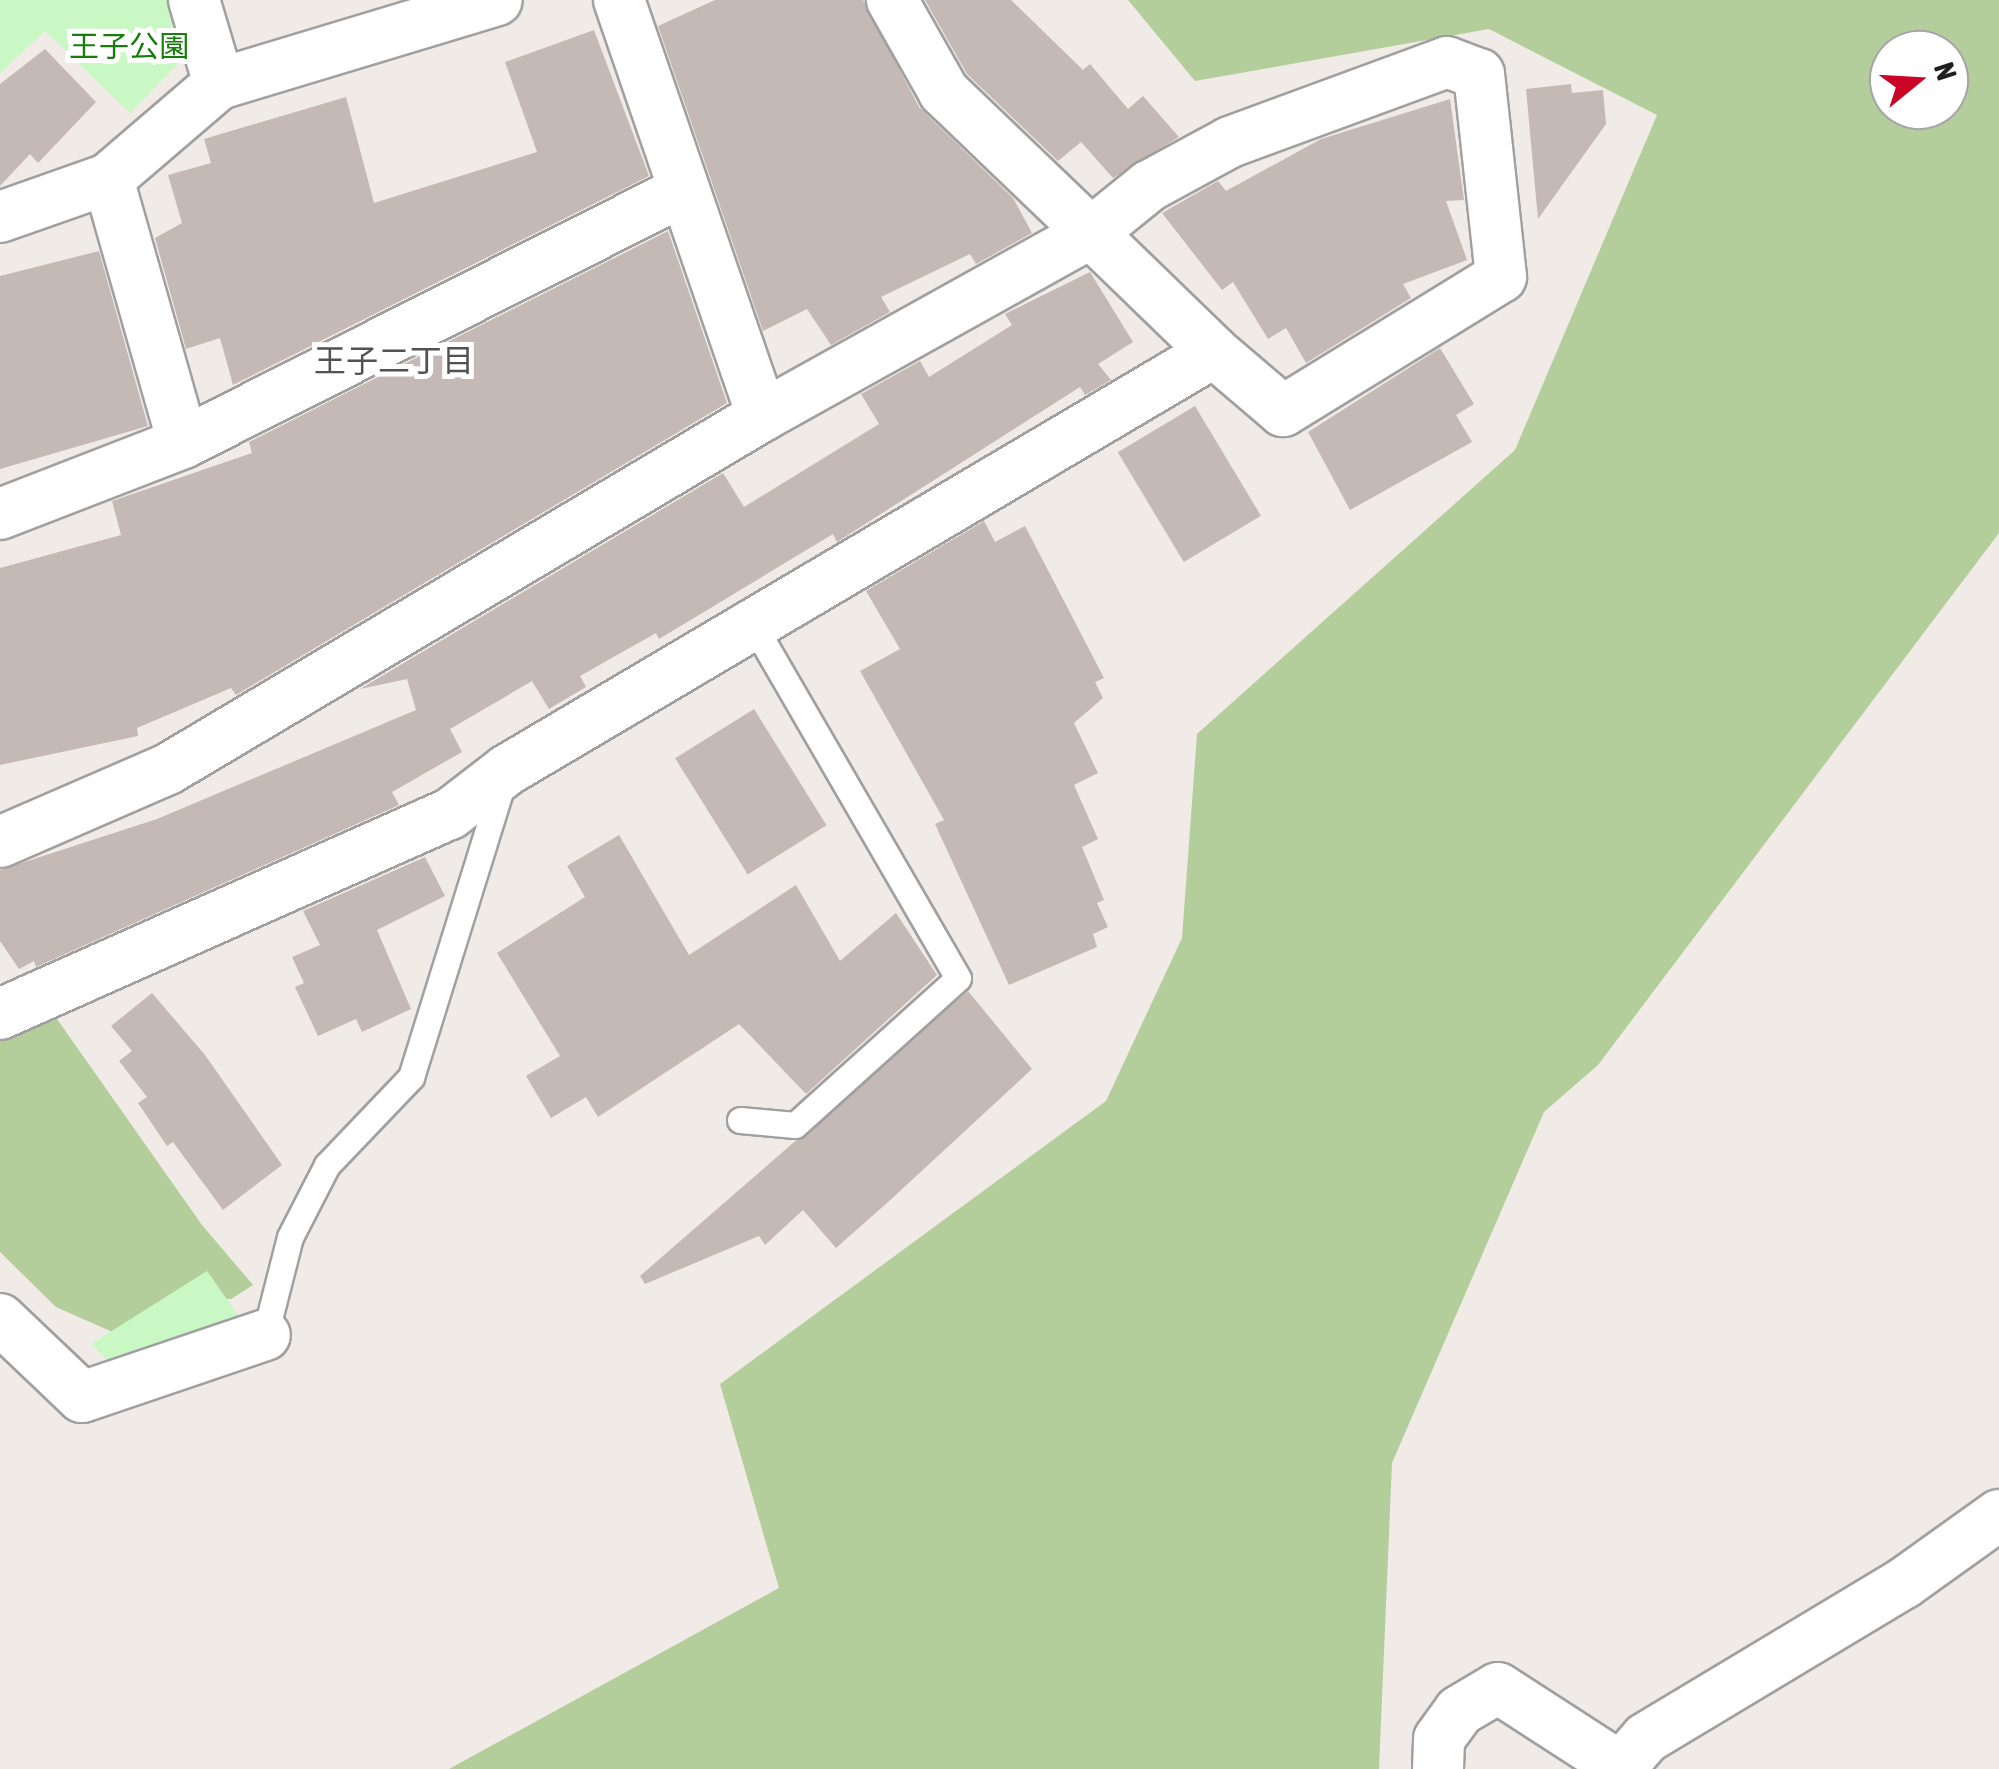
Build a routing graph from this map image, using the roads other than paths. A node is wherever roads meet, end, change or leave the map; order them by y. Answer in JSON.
{"nodes":[{"id":1,"x":194,"y":0,"type":"edge"},
{"id":2,"x":619,"y":0,"type":"edge"},
{"id":3,"x":892,"y":0,"type":"edge"},
{"id":4,"x":481,"y":2,"type":"edge"},
{"id":5,"x":219,"y":84,"type":"junction"},
{"id":6,"x":108,"y":179,"type":"junction"},
{"id":7,"x":683,"y":190,"type":"junction"},
{"id":8,"x":0,"y":217,"type":"edge"},
{"id":9,"x":1092,"y":233,"type":"junction"},
{"id":10,"x":1214,"y":352,"type":"junction"},
{"id":11,"x":762,"y":416,"type":"junction"},
{"id":12,"x":183,"y":443,"type":"junction"},
{"id":13,"x":0,"y":514,"type":"edge"},
{"id":14,"x":754,"y":626,"type":"junction"},
{"id":15,"x":507,"y":770,"type":"junction"},
{"id":16,"x":0,"y":842,"type":"edge"},
{"id":17,"x":0,"y":1014,"type":"edge"},
{"id":18,"x":740,"y":1120,"type":"dead end"},
{"id":19,"x":0,"y":1319,"type":"edge"},
{"id":20,"x":265,"y":1336,"type":"joint"},
{"id":21,"x":1999,"y":1516,"type":"edge"},
{"id":22,"x":1619,"y":1768,"type":"edge"},
{"id":23,"x":1438,"y":1769,"type":"edge"}],
"edges":[{"from":1,"to":5,"type":"street"},
{"from":2,"to":7,"type":"street"},
{"from":3,"to":9,"type":"street"},
{"from":4,"to":5,"type":"street"},
{"from":5,"to":6,"type":"street"},
{"from":6,"to":8,"type":"street"},
{"from":6,"to":12,"type":"street"},
{"from":7,"to":11,"type":"street"},
{"from":7,"to":12,"type":"street"},
{"from":9,"to":10,"type":"street"},
{"from":9,"to":10,"type":"street"},
{"from":9,"to":11,"type":"street"},
{"from":10,"to":14,"type":"street"},
{"from":11,"to":16,"type":"street"},
{"from":12,"to":13,"type":"street"},
{"from":14,"to":15,"type":"street"},
{"from":14,"to":18,"type":"lane"},
{"from":15,"to":17,"type":"street"},
{"from":15,"to":20,"type":"lane"},
{"from":19,"to":20,"type":"street"},
{"from":21,"to":22,"type":"street"},
{"from":22,"to":23,"type":"street"}]}
